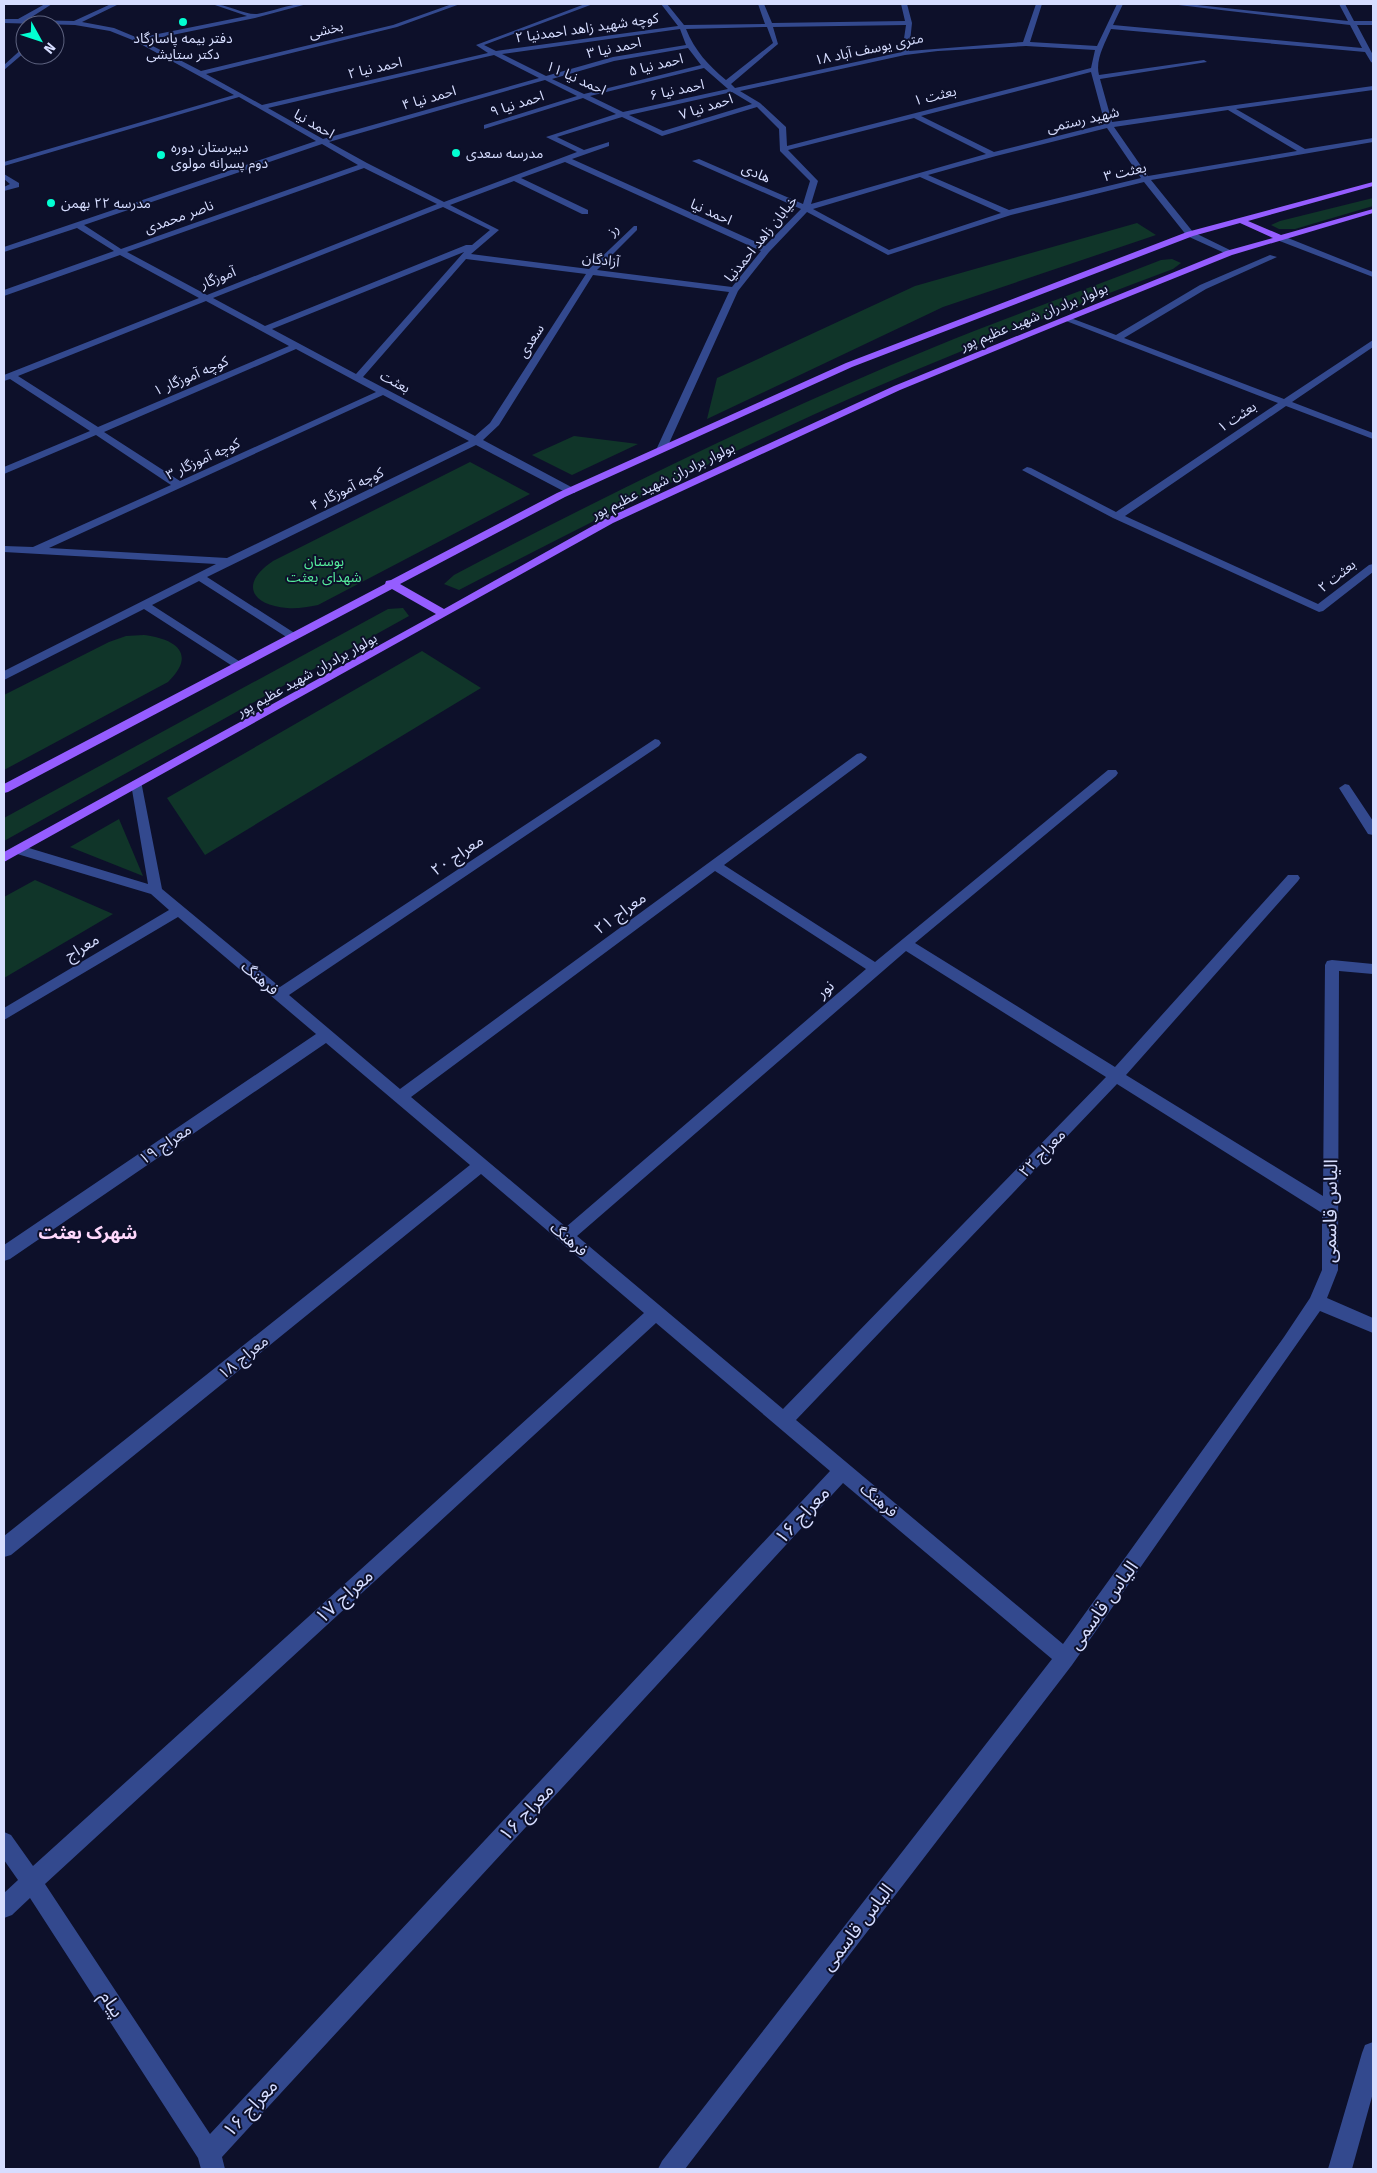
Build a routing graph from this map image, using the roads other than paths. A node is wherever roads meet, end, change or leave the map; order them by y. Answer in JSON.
{"nodes":[{"id":1,"x":49,"y":4,"type":"edge"},
{"id":2,"x":116,"y":4,"type":"edge"},
{"id":3,"x":215,"y":4,"type":"edge"},
{"id":4,"x":272,"y":4,"type":"edge"},
{"id":5,"x":304,"y":4,"type":"edge"},
{"id":6,"x":457,"y":4,"type":"edge"},
{"id":7,"x":590,"y":4,"type":"edge"},
{"id":8,"x":664,"y":4,"type":"edge"},
{"id":9,"x":761,"y":4,"type":"edge"},
{"id":10,"x":904,"y":4,"type":"edge"},
{"id":11,"x":1038,"y":4,"type":"edge"},
{"id":12,"x":1120,"y":4,"type":"edge"},
{"id":13,"x":1173,"y":4,"type":"edge"},
{"id":14,"x":1228,"y":4,"type":"edge"},
{"id":15,"x":1342,"y":4,"type":"edge"},
{"id":16,"x":289,"y":9,"type":"junction"},
{"id":17,"x":1233,"y":11,"type":"junction"},
{"id":18,"x":30,"y":15,"type":"edge"},
{"id":19,"x":254,"y":16,"type":"junction"},
{"id":20,"x":65,"y":23,"type":"edge"},
{"id":21,"x":75,"y":23,"type":"junction"},
{"id":22,"x":909,"y":23,"type":"junction"},
{"id":23,"x":1353,"y":23,"type":"junction"},
{"id":24,"x":1373,"y":23,"type":"edge"},
{"id":25,"x":770,"y":25,"type":"junction"},
{"id":26,"x":682,"y":27,"type":"junction"},
{"id":27,"x":1109,"y":27,"type":"junction"},
{"id":28,"x":137,"y":40,"type":"junction"},
{"id":29,"x":1026,"y":44,"type":"junction"},
{"id":30,"x":690,"y":46,"type":"junction"},
{"id":31,"x":1099,"y":48,"type":"junction"},
{"id":32,"x":1367,"y":50,"type":"junction"},
{"id":33,"x":905,"y":52,"type":"junction"},
{"id":34,"x":495,"y":53,"type":"junction"},
{"id":35,"x":15,"y":58,"type":"edge"},
{"id":36,"x":1373,"y":61,"type":"edge"},
{"id":37,"x":1204,"y":62,"type":"dead end"},
{"id":38,"x":705,"y":66,"type":"junction"},
{"id":39,"x":4,"y":68,"type":"edge"},
{"id":40,"x":1094,"y":69,"type":"junction"},
{"id":41,"x":200,"y":74,"type":"junction"},
{"id":42,"x":544,"y":78,"type":"junction"},
{"id":43,"x":1096,"y":78,"type":"junction"},
{"id":44,"x":726,"y":84,"type":"junction"},
{"id":45,"x":1373,"y":88,"type":"edge"},
{"id":46,"x":735,"y":91,"type":"junction"},
{"id":47,"x":240,"y":95,"type":"junction"},
{"id":48,"x":583,"y":96,"type":"junction"},
{"id":49,"x":758,"y":104,"type":"junction"},
{"id":50,"x":261,"y":107,"type":"junction"},
{"id":51,"x":1229,"y":108,"type":"junction"},
{"id":52,"x":624,"y":114,"type":"junction"},
{"id":53,"x":914,"y":116,"type":"junction"},
{"id":54,"x":1109,"y":125,"type":"junction"},
{"id":55,"x":487,"y":127,"type":"dead end"},
{"id":56,"x":662,"y":134,"type":"joint"},
{"id":57,"x":1373,"y":140,"type":"edge"},
{"id":58,"x":321,"y":142,"type":"junction"},
{"id":59,"x":606,"y":144,"type":"dead end"},
{"id":60,"x":783,"y":149,"type":"junction"},
{"id":61,"x":583,"y":152,"type":"junction"},
{"id":62,"x":1304,"y":152,"type":"junction"},
{"id":63,"x":993,"y":154,"type":"junction"},
{"id":64,"x":565,"y":159,"type":"junction"},
{"id":65,"x":696,"y":161,"type":"dead end"},
{"id":66,"x":4,"y":164,"type":"edge"},
{"id":67,"x":364,"y":165,"type":"junction"},
{"id":68,"x":921,"y":175,"type":"junction"},
{"id":69,"x":4,"y":176,"type":"edge"},
{"id":70,"x":514,"y":178,"type":"junction"},
{"id":71,"x":1146,"y":179,"type":"junction"},
{"id":72,"x":1373,"y":184,"type":"edge"},
{"id":73,"x":4,"y":189,"type":"edge"},
{"id":74,"x":442,"y":205,"type":"junction"},
{"id":75,"x":806,"y":208,"type":"junction"},
{"id":76,"x":1373,"y":211,"type":"edge"},
{"id":77,"x":584,"y":212,"type":"dead end"},
{"id":78,"x":1008,"y":213,"type":"junction"},
{"id":79,"x":1240,"y":220,"type":"junction"},
{"id":80,"x":76,"y":224,"type":"junction"},
{"id":81,"x":634,"y":228,"type":"dead end"},
{"id":82,"x":1190,"y":234,"type":"junction"},
{"id":83,"x":1280,"y":238,"type":"junction"},
{"id":84,"x":480,"y":242,"type":"junction"},
{"id":85,"x":4,"y":250,"type":"edge"},
{"id":86,"x":766,"y":250,"type":"junction"},
{"id":87,"x":121,"y":252,"type":"junction"},
{"id":88,"x":888,"y":253,"type":"joint"},
{"id":89,"x":1229,"y":253,"type":"junction"},
{"id":90,"x":464,"y":256,"type":"junction"},
{"id":91,"x":1273,"y":257,"type":"dead end"},
{"id":92,"x":591,"y":272,"type":"junction"},
{"id":93,"x":1373,"y":275,"type":"edge"},
{"id":94,"x":734,"y":290,"type":"junction"},
{"id":95,"x":4,"y":294,"type":"edge"},
{"id":96,"x":206,"y":298,"type":"junction"},
{"id":97,"x":1065,"y":319,"type":"junction"},
{"id":98,"x":264,"y":329,"type":"junction"},
{"id":99,"x":1118,"y":338,"type":"junction"},
{"id":100,"x":1373,"y":343,"type":"edge"},
{"id":101,"x":296,"y":346,"type":"junction"},
{"id":102,"x":7,"y":377,"type":"edge"},
{"id":103,"x":357,"y":378,"type":"junction"},
{"id":104,"x":383,"y":392,"type":"junction"},
{"id":105,"x":1285,"y":401,"type":"junction"},
{"id":106,"x":98,"y":431,"type":"junction"},
{"id":107,"x":1373,"y":436,"type":"edge"},
{"id":108,"x":476,"y":441,"type":"junction"},
{"id":109,"x":661,"y":450,"type":"junction"},
{"id":110,"x":1026,"y":470,"type":"dead end"},
{"id":111,"x":4,"y":471,"type":"edge"},
{"id":112,"x":179,"y":485,"type":"junction"},
{"id":113,"x":571,"y":491,"type":"junction"},
{"id":114,"x":1118,"y":516,"type":"junction"},
{"id":115,"x":4,"y":549,"type":"edge"},
{"id":116,"x":34,"y":551,"type":"junction"},
{"id":117,"x":229,"y":561,"type":"junction"},
{"id":118,"x":1373,"y":567,"type":"edge"},
{"id":119,"x":200,"y":577,"type":"junction"},
{"id":120,"x":390,"y":583,"type":"junction"},
{"id":121,"x":145,"y":605,"type":"junction"},
{"id":122,"x":444,"y":614,"type":"junction"},
{"id":123,"x":292,"y":636,"type":"junction"},
{"id":124,"x":238,"y":665,"type":"junction"},
{"id":125,"x":4,"y":676,"type":"edge"},
{"id":126,"x":655,"y":743,"type":"dead end"},
{"id":127,"x":861,"y":756,"type":"dead end"},
{"id":128,"x":1112,"y":773,"type":"dead end"},
{"id":129,"x":138,"y":784,"type":"junction"},
{"id":130,"x":1345,"y":788,"type":"dead end"},
{"id":131,"x":4,"y":789,"type":"edge"},
{"id":132,"x":1373,"y":831,"type":"edge"},
{"id":133,"x":19,"y":850,"type":"junction"},
{"id":134,"x":4,"y":858,"type":"edge"},
{"id":135,"x":715,"y":865,"type":"junction"},
{"id":136,"x":1293,"y":878,"type":"dead end"},
{"id":137,"x":156,"y":891,"type":"junction"},
{"id":138,"x":179,"y":910,"type":"junction"},
{"id":139,"x":905,"y":944,"type":"junction"},
{"id":140,"x":876,"y":969,"type":"junction"},
{"id":141,"x":1373,"y":969,"type":"edge"},
{"id":142,"x":279,"y":995,"type":"junction"},
{"id":143,"x":4,"y":1015,"type":"edge"},
{"id":144,"x":326,"y":1035,"type":"junction"},
{"id":145,"x":1116,"y":1076,"type":"junction"},
{"id":146,"x":400,"y":1097,"type":"junction"},
{"id":147,"x":481,"y":1165,"type":"junction"},
{"id":148,"x":1331,"y":1210,"type":"junction"},
{"id":149,"x":566,"y":1236,"type":"junction"},
{"id":150,"x":4,"y":1254,"type":"edge"},
{"id":151,"x":1317,"y":1302,"type":"junction"},
{"id":152,"x":656,"y":1312,"type":"junction"},
{"id":153,"x":1373,"y":1326,"type":"edge"},
{"id":154,"x":784,"y":1421,"type":"junction"},
{"id":155,"x":843,"y":1470,"type":"junction"},
{"id":156,"x":4,"y":1548,"type":"edge"},
{"id":157,"x":1065,"y":1658,"type":"junction"},
{"id":158,"x":4,"y":1842,"type":"edge"},
{"id":159,"x":31,"y":1880,"type":"junction"},
{"id":160,"x":4,"y":1907,"type":"edge"},
{"id":161,"x":1373,"y":2052,"type":"edge"},
{"id":162,"x":211,"y":2161,"type":"edge"},
{"id":163,"x":670,"y":2169,"type":"edge"},
{"id":164,"x":1340,"y":2169,"type":"edge"}],
"edges":[{"from":1,"to":18,"type":"street"},
{"from":2,"to":21,"type":"street"},
{"from":3,"to":19,"type":"street"},
{"from":4,"to":16,"type":"street"},
{"from":5,"to":16,"type":"street"},
{"from":6,"to":41,"type":"street","name":"بخشی"},
{"from":7,"to":34,"type":"street","name":"احمد نیا ۱۱"},
{"from":8,"to":26,"type":"street"},
{"from":9,"to":25,"type":"street"},
{"from":10,"to":22,"type":"street"},
{"from":11,"to":29,"type":"street"},
{"from":12,"to":27,"type":"street"},
{"from":13,"to":17,"type":"street"},
{"from":14,"to":17,"type":"street"},
{"from":15,"to":23,"type":"street"},
{"from":16,"to":19,"type":"street"},
{"from":17,"to":23,"type":"street"},
{"from":19,"to":28,"type":"street"},
{"from":20,"to":21,"type":"street","name":"احمد نیا"},
{"from":21,"to":28,"type":"street","name":"احمد نیا"},
{"from":22,"to":25,"type":"street","name":"کوچه شهید زاهد احمدنیا ۲"},
{"from":22,"to":33,"type":"street"},
{"from":23,"to":24,"type":"street"},
{"from":23,"to":32,"type":"street"},
{"from":25,"to":26,"type":"street","name":"کوچه شهید زاهد احمدنیا ۲"},
{"from":25,"to":44,"type":"street"},
{"from":26,"to":30,"type":"street"},
{"from":26,"to":34,"type":"street","name":"کوچه شهید زاهد احمدنیا ۲"},
{"from":27,"to":31,"type":"street"},
{"from":27,"to":32,"type":"street"},
{"from":28,"to":41,"type":"street","name":"احمد نیا"},
{"from":29,"to":31,"type":"street","name":"۱۸ متری یوسف آباد"},
{"from":29,"to":33,"type":"street","name":"۱۸ متری یوسف آباد"},
{"from":30,"to":38,"type":"street"},
{"from":30,"to":42,"type":"street","name":"احمد نیا ۳"},
{"from":31,"to":40,"type":"street"},
{"from":32,"to":36,"type":"street"},
{"from":33,"to":46,"type":"street","name":"۱۸ متری یوسف آباد"},
{"from":34,"to":42,"type":"street","name":"احمد نیا ۱۱"},
{"from":34,"to":50,"type":"street","name":"احمد نیا ۲"},
{"from":35,"to":39,"type":"street"},
{"from":37,"to":43,"type":"street"},
{"from":38,"to":44,"type":"street"},
{"from":38,"to":48,"type":"street","name":"احمد نیا ۵"},
{"from":40,"to":43,"type":"street"},
{"from":40,"to":53,"type":"street","name":"بعثت ۱"},
{"from":41,"to":47,"type":"street","name":"احمد نیا"},
{"from":42,"to":48,"type":"street","name":"احمد نیا ۱۱"},
{"from":42,"to":58,"type":"street","name":"احمد نیا ۴"},
{"from":43,"to":54,"type":"street"},
{"from":44,"to":46,"type":"street"},
{"from":45,"to":51,"type":"street","name":"شهید رستمی"},
{"from":46,"to":49,"type":"street"},
{"from":46,"to":52,"type":"street","name":"احمد نیا ۶"},
{"from":47,"to":50,"type":"street","name":"احمد نیا"},
{"from":47,"to":66,"type":"street"},
{"from":48,"to":52,"type":"street","name":"احمد نیا ۱۱"},
{"from":48,"to":55,"type":"street","name":"احمد نیا ۹"},
{"from":49,"to":56,"type":"street","name":"احمد نیا ۷"},
{"from":49,"to":60,"type":"street"},
{"from":50,"to":58,"type":"street","name":"احمد نیا"},
{"from":51,"to":54,"type":"street","name":"شهید رستمی"},
{"from":51,"to":62,"type":"street"},
{"from":52,"to":56,"type":"street","name":"احمد نیا ۱۱"},
{"from":52,"to":61,"type":"street","name":"احمد نیا ۶"},
{"from":53,"to":60,"type":"street","name":"بعثت ۱"},
{"from":53,"to":63,"type":"street"},
{"from":54,"to":63,"type":"street","name":"شهید رستمی"},
{"from":54,"to":71,"type":"street"},
{"from":57,"to":62,"type":"street","name":"بعثت ۳"},
{"from":58,"to":67,"type":"street","name":"احمد نیا"},
{"from":58,"to":80,"type":"street","name":"احمد نیا ۴"},
{"from":59,"to":61,"type":"street"},
{"from":60,"to":75,"type":"street","name":"خیابان زاهد احمدنیا"},
{"from":61,"to":64,"type":"street"},
{"from":62,"to":71,"type":"street","name":"بعثت ۳"},
{"from":63,"to":68,"type":"street","name":"شهید رستمی"},
{"from":64,"to":70,"type":"street"},
{"from":64,"to":86,"type":"street","name":"احمد نیا"},
{"from":65,"to":75,"type":"street","name":"هادی"},
{"from":67,"to":74,"type":"street","name":"احمد نیا"},
{"from":67,"to":87,"type":"street","name":"ناصر محمدی"},
{"from":68,"to":75,"type":"street","name":"شهید رستمی"},
{"from":68,"to":78,"type":"street"},
{"from":69,"to":73,"type":"street"},
{"from":70,"to":74,"type":"street"},
{"from":70,"to":77,"type":"street"},
{"from":71,"to":78,"type":"street","name":"بعثت ۳"},
{"from":71,"to":82,"type":"street"},
{"from":72,"to":79,"type":"main road","name":"بولوار برادران شهید عظیم‌ پور"},
{"from":74,"to":84,"type":"street","name":"احمد نیا"},
{"from":74,"to":96,"type":"street","name":"آموزگار"},
{"from":75,"to":86,"type":"street","name":"خیابان زاهد احمدنیا"},
{"from":75,"to":88,"type":"street","name":"هادی"},
{"from":76,"to":83,"type":"main road","name":"بولوار برادران شهید عظیم‌ پور"},
{"from":78,"to":88,"type":"street","name":"بعثت ۳"},
{"from":79,"to":82,"type":"main road","name":"بولوار برادران شهید عظیم‌ پور"},
{"from":79,"to":83,"type":"main road"},
{"from":80,"to":85,"type":"street","name":"احمد نیا ۴"},
{"from":80,"to":87,"type":"street","name":"بعثت"},
{"from":81,"to":92,"type":"street","name":"رز"},
{"from":82,"to":89,"type":"street"},
{"from":82,"to":109,"type":"main road","name":"بولوار برادران شهید عظیم‌ پور"},
{"from":83,"to":89,"type":"main road","name":"بولوار برادران شهید عظیم‌ پور"},
{"from":83,"to":93,"type":"street"},
{"from":84,"to":90,"type":"street"},
{"from":84,"to":98,"type":"street"},
{"from":86,"to":94,"type":"street","name":"خیابان زاهد احمدنیا"},
{"from":87,"to":95,"type":"street","name":"ناصر محمدی"},
{"from":87,"to":96,"type":"street","name":"بعثت"},
{"from":89,"to":97,"type":"main road","name":"بولوار برادران شهید عظیم‌ پور"},
{"from":90,"to":92,"type":"street","name":"آزادگان"},
{"from":90,"to":103,"type":"street"},
{"from":91,"to":99,"type":"street"},
{"from":92,"to":94,"type":"street","name":"آزادگان"},
{"from":92,"to":108,"type":"street","name":"سعدی"},
{"from":94,"to":109,"type":"street","name":"خیابان زاهد احمدنیا"},
{"from":96,"to":98,"type":"street","name":"بعثت"},
{"from":96,"to":102,"type":"street","name":"آموزگار"},
{"from":97,"to":99,"type":"street"},
{"from":97,"to":122,"type":"main road","name":"بولوار برادران شهید عظیم‌ پور"},
{"from":98,"to":101,"type":"street","name":"بعثت"},
{"from":99,"to":105,"type":"street"},
{"from":100,"to":105,"type":"street","name":"بعثت ۱"},
{"from":101,"to":103,"type":"street","name":"بعثت"},
{"from":101,"to":106,"type":"street","name":"کوچه آموزگار ۱"},
{"from":102,"to":106,"type":"street"},
{"from":103,"to":104,"type":"street","name":"بعثت"},
{"from":104,"to":108,"type":"street","name":"بعثت"},
{"from":104,"to":112,"type":"street","name":"کوچه آموزگار ۳"},
{"from":105,"to":107,"type":"street"},
{"from":105,"to":114,"type":"street","name":"بعثت ۱"},
{"from":106,"to":111,"type":"street","name":"کوچه آموزگار ۱"},
{"from":106,"to":112,"type":"street"},
{"from":108,"to":113,"type":"street","name":"بعثت"},
{"from":108,"to":117,"type":"street","name":"کوچه آموزگار ۴"},
{"from":109,"to":113,"type":"main road","name":"بولوار برادران شهید عظیم‌ پور"},
{"from":110,"to":114,"type":"street"},
{"from":112,"to":116,"type":"street","name":"کوچه آموزگار ۳"},
{"from":113,"to":120,"type":"main road","name":"بولوار برادران شهید عظیم‌ پور"},
{"from":114,"to":118,"type":"street","name":"بعثت ۲"},
{"from":115,"to":116,"type":"street"},
{"from":116,"to":117,"type":"street"},
{"from":117,"to":119,"type":"street","name":"کوچه آموزگار ۴"},
{"from":119,"to":121,"type":"street","name":"کوچه آموزگار ۴"},
{"from":119,"to":123,"type":"street"},
{"from":120,"to":122,"type":"main road"},
{"from":120,"to":123,"type":"main road","name":"بولوار برادران شهید عظیم‌ پور"},
{"from":121,"to":124,"type":"street"},
{"from":121,"to":125,"type":"street","name":"کوچه آموزگار ۴"},
{"from":122,"to":129,"type":"main road","name":"بولوار برادران شهید عظیم‌ پور"},
{"from":123,"to":124,"type":"main road","name":"بولوار برادران شهید عظیم‌ پور"},
{"from":124,"to":131,"type":"main road","name":"بولوار برادران شهید عظیم‌ پور"},
{"from":126,"to":142,"type":"street","name":"معراج ۲۰"},
{"from":127,"to":135,"type":"street","name":"معراج ۲۱"},
{"from":128,"to":139,"type":"street","name":"نور"},
{"from":129,"to":133,"type":"main road","name":"بولوار برادران شهید عظیم‌ پور"},
{"from":129,"to":137,"type":"street"},
{"from":130,"to":132,"type":"street"},
{"from":133,"to":134,"type":"main road","name":"بولوار برادران شهید عظیم‌ پور"},
{"from":133,"to":137,"type":"street"},
{"from":135,"to":140,"type":"street"},
{"from":135,"to":146,"type":"street","name":"معراج ۲۱"},
{"from":136,"to":145,"type":"street","name":"معراج ۲۲"},
{"from":137,"to":138,"type":"street","name":"فرهنگ"},
{"from":138,"to":142,"type":"street","name":"فرهنگ"},
{"from":138,"to":143,"type":"street","name":"معراج"},
{"from":139,"to":140,"type":"street","name":"نور"},
{"from":139,"to":145,"type":"street"},
{"from":140,"to":149,"type":"street","name":"نور"},
{"from":141,"to":148,"type":"street","name":"الیاس قاسمی"},
{"from":142,"to":144,"type":"street","name":"فرهنگ"},
{"from":144,"to":146,"type":"street","name":"فرهنگ"},
{"from":144,"to":150,"type":"street","name":"معراج ۱۹"},
{"from":145,"to":148,"type":"street"},
{"from":145,"to":154,"type":"street","name":"معراج ۲۲"},
{"from":146,"to":147,"type":"street","name":"فرهنگ"},
{"from":147,"to":149,"type":"street","name":"فرهنگ"},
{"from":147,"to":156,"type":"street","name":"معراج ۱۸"},
{"from":148,"to":151,"type":"street","name":"الیاس قاسمی"},
{"from":149,"to":152,"type":"street","name":"فرهنگ"},
{"from":151,"to":153,"type":"street"},
{"from":151,"to":157,"type":"street","name":"الیاس قاسمی"},
{"from":152,"to":154,"type":"street","name":"فرهنگ"},
{"from":152,"to":159,"type":"street","name":"معراج ۱۷"},
{"from":154,"to":155,"type":"street","name":"فرهنگ"},
{"from":155,"to":157,"type":"street","name":"فرهنگ"},
{"from":155,"to":162,"type":"street","name":"معراج ۱۶"},
{"from":157,"to":163,"type":"street","name":"الیاس قاسمی"},
{"from":158,"to":159,"type":"street","name":"پیام"},
{"from":159,"to":160,"type":"street","name":"معراج ۱۷"},
{"from":159,"to":162,"type":"street","name":"پیام"},
{"from":161,"to":164,"type":"street"}]}
